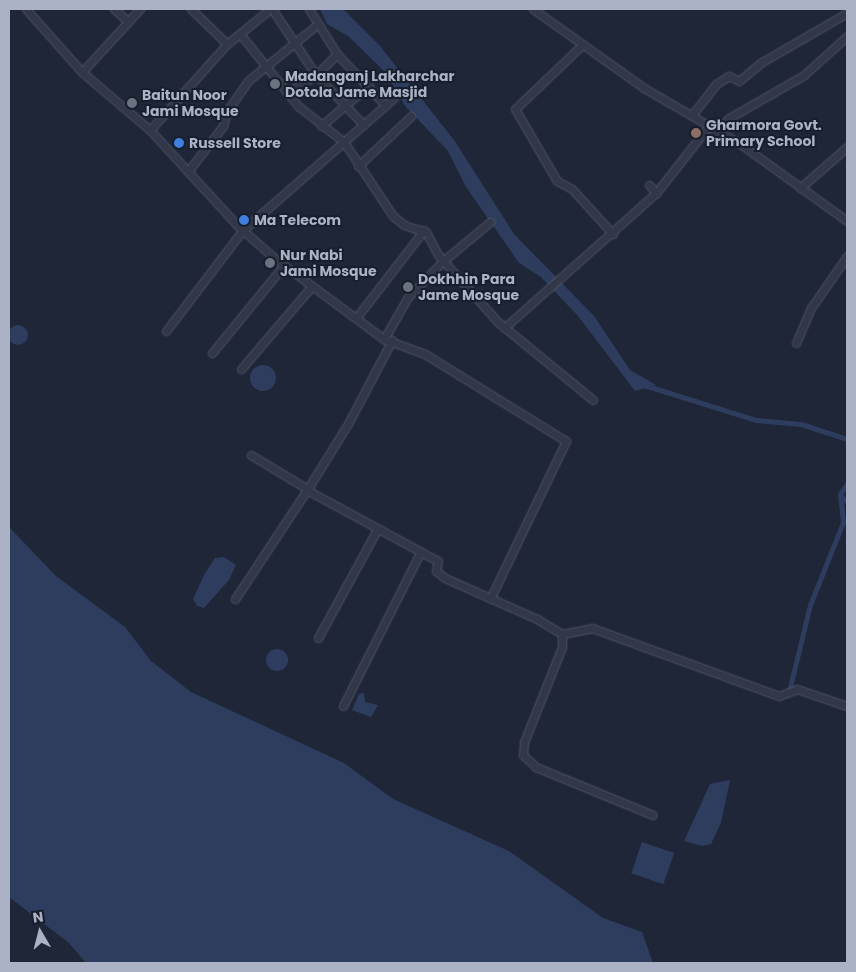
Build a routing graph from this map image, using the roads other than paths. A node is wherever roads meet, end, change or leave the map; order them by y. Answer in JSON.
{"nodes":[{"id":1,"x":26,"y":9,"type":"edge"},
{"id":2,"x":114,"y":9,"type":"edge"},
{"id":3,"x":140,"y":9,"type":"edge"},
{"id":4,"x":191,"y":9,"type":"edge"},
{"id":5,"x":271,"y":9,"type":"edge"},
{"id":6,"x":309,"y":9,"type":"edge"},
{"id":7,"x":533,"y":9,"type":"edge"},
{"id":8,"x":847,"y":13,"type":"edge"},
{"id":9,"x":128,"y":20,"type":"junction"},
{"id":10,"x":318,"y":24,"type":"junction"},
{"id":11,"x":240,"y":34,"type":"junction"},
{"id":12,"x":847,"y":36,"type":"edge"},
{"id":13,"x":228,"y":44,"type":"junction"},
{"id":14,"x":295,"y":44,"type":"junction"},
{"id":15,"x":581,"y":46,"type":"junction"},
{"id":16,"x":337,"y":54,"type":"junction"},
{"id":17,"x":264,"y":65,"type":"junction"},
{"id":18,"x":82,"y":72,"type":"junction"},
{"id":19,"x":316,"y":75,"type":"junction"},
{"id":20,"x":369,"y":86,"type":"junction"},
{"id":21,"x":287,"y":93,"type":"junction"},
{"id":22,"x":394,"y":98,"type":"dead end"},
{"id":23,"x":345,"y":106,"type":"junction"},
{"id":24,"x":386,"y":106,"type":"junction"},
{"id":25,"x":692,"y":115,"type":"junction"},
{"id":26,"x":411,"y":116,"type":"dead end"},
{"id":27,"x":364,"y":125,"type":"junction"},
{"id":28,"x":321,"y":126,"type":"junction"},
{"id":29,"x":708,"y":127,"type":"junction"},
{"id":30,"x":150,"y":130,"type":"junction"},
{"id":31,"x":715,"y":132,"type":"junction"},
{"id":32,"x":344,"y":142,"type":"junction"},
{"id":33,"x":847,"y":147,"type":"edge"},
{"id":34,"x":358,"y":166,"type":"junction"},
{"id":35,"x":189,"y":170,"type":"junction"},
{"id":36,"x":649,"y":185,"type":"dead end"},
{"id":37,"x":800,"y":188,"type":"junction"},
{"id":38,"x":656,"y":194,"type":"junction"},
{"id":39,"x":847,"y":221,"type":"edge"},
{"id":40,"x":490,"y":222,"type":"dead end"},
{"id":41,"x":242,"y":230,"type":"junction"},
{"id":42,"x":424,"y":230,"type":"junction"},
{"id":43,"x":613,"y":234,"type":"junction"},
{"id":44,"x":847,"y":256,"type":"edge"},
{"id":45,"x":443,"y":260,"type":"junction"},
{"id":46,"x":284,"y":265,"type":"junction"},
{"id":47,"x":312,"y":286,"type":"junction"},
{"id":48,"x":356,"y":318,"type":"junction"},
{"id":49,"x":504,"y":328,"type":"junction"},
{"id":50,"x":166,"y":331,"type":"dead end"},
{"id":51,"x":388,"y":339,"type":"junction"},
{"id":52,"x":796,"y":343,"type":"dead end"},
{"id":53,"x":212,"y":353,"type":"dead end"},
{"id":54,"x":241,"y":369,"type":"dead end"},
{"id":55,"x":593,"y":400,"type":"dead end"},
{"id":56,"x":251,"y":454,"type":"dead end"},
{"id":57,"x":306,"y":489,"type":"junction"},
{"id":58,"x":377,"y":530,"type":"junction"},
{"id":59,"x":420,"y":553,"type":"junction"},
{"id":60,"x":235,"y":599,"type":"dead end"},
{"id":61,"x":490,"y":599,"type":"junction"},
{"id":62,"x":562,"y":634,"type":"junction"},
{"id":63,"x":318,"y":638,"type":"dead end"},
{"id":64,"x":344,"y":706,"type":"dead end"},
{"id":65,"x":847,"y":706,"type":"edge"},
{"id":66,"x":653,"y":814,"type":"dead end"}],
"edges":[{"from":1,"to":18,"type":"street"},
{"from":2,"to":9,"type":"street"},
{"from":3,"to":9,"type":"street"},
{"from":4,"to":13,"type":"street"},
{"from":5,"to":11,"type":"street"},
{"from":5,"to":14,"type":"street"},
{"from":6,"to":10,"type":"street"},
{"from":7,"to":15,"type":"street"},
{"from":8,"to":25,"type":"street"},
{"from":9,"to":18,"type":"street"},
{"from":10,"to":14,"type":"street"},
{"from":10,"to":16,"type":"street"},
{"from":11,"to":13,"type":"street"},
{"from":11,"to":17,"type":"street"},
{"from":12,"to":31,"type":"street"},
{"from":13,"to":30,"type":"street"},
{"from":14,"to":17,"type":"street"},
{"from":14,"to":19,"type":"street"},
{"from":15,"to":25,"type":"street"},
{"from":15,"to":43,"type":"street"},
{"from":16,"to":19,"type":"street"},
{"from":16,"to":20,"type":"street"},
{"from":17,"to":21,"type":"street"},
{"from":17,"to":35,"type":"street"},
{"from":18,"to":30,"type":"street"},
{"from":19,"to":21,"type":"street"},
{"from":19,"to":23,"type":"street"},
{"from":20,"to":23,"type":"street"},
{"from":20,"to":24,"type":"street"},
{"from":21,"to":28,"type":"street"},
{"from":22,"to":24,"type":"street"},
{"from":23,"to":27,"type":"street"},
{"from":23,"to":28,"type":"street"},
{"from":24,"to":27,"type":"street"},
{"from":25,"to":29,"type":"street"},
{"from":26,"to":34,"type":"street"},
{"from":27,"to":32,"type":"street"},
{"from":28,"to":32,"type":"street"},
{"from":29,"to":31,"type":"street"},
{"from":29,"to":38,"type":"street"},
{"from":30,"to":35,"type":"street"},
{"from":31,"to":37,"type":"street"},
{"from":32,"to":34,"type":"street"},
{"from":32,"to":41,"type":"street"},
{"from":33,"to":37,"type":"street"},
{"from":34,"to":42,"type":"street"},
{"from":35,"to":41,"type":"street"},
{"from":36,"to":38,"type":"street"},
{"from":37,"to":39,"type":"street"},
{"from":38,"to":43,"type":"street"},
{"from":40,"to":45,"type":"street"},
{"from":41,"to":46,"type":"street"},
{"from":41,"to":50,"type":"street"},
{"from":42,"to":45,"type":"street"},
{"from":42,"to":48,"type":"street"},
{"from":43,"to":49,"type":"street"},
{"from":44,"to":52,"type":"street"},
{"from":45,"to":49,"type":"street"},
{"from":45,"to":51,"type":"street"},
{"from":46,"to":47,"type":"street"},
{"from":46,"to":53,"type":"street"},
{"from":47,"to":48,"type":"street"},
{"from":47,"to":54,"type":"street"},
{"from":48,"to":51,"type":"street"},
{"from":49,"to":55,"type":"street"},
{"from":51,"to":57,"type":"street"},
{"from":51,"to":61,"type":"street"},
{"from":56,"to":57,"type":"street"},
{"from":57,"to":58,"type":"street"},
{"from":57,"to":60,"type":"street"},
{"from":58,"to":59,"type":"street"},
{"from":58,"to":63,"type":"street"},
{"from":59,"to":61,"type":"street"},
{"from":59,"to":64,"type":"street"},
{"from":61,"to":62,"type":"street"},
{"from":62,"to":65,"type":"street"},
{"from":62,"to":66,"type":"street"}]}
